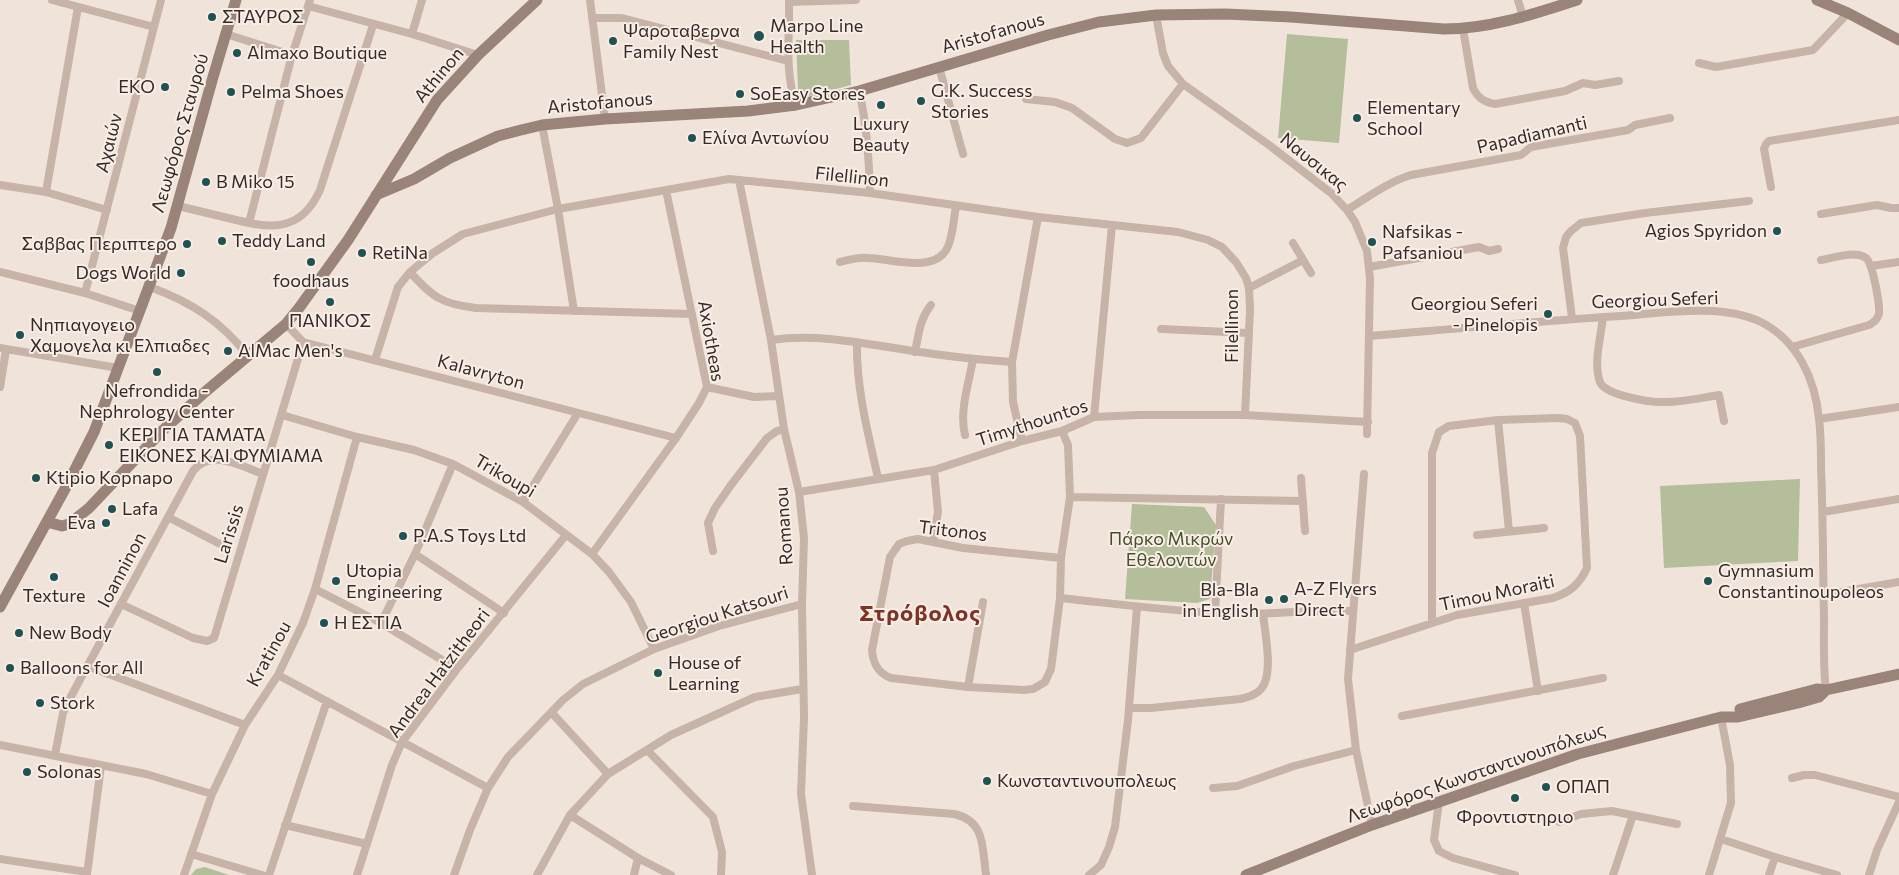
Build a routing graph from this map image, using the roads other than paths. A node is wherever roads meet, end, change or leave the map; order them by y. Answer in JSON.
{"nodes":[{"id":1,"x":52,"y":0,"type":"edge"},
{"id":2,"x":161,"y":0,"type":"edge"},
{"id":3,"x":236,"y":0,"type":"edge"},
{"id":4,"x":422,"y":0,"type":"edge"},
{"id":5,"x":537,"y":0,"type":"edge"},
{"id":6,"x":590,"y":0,"type":"edge"},
{"id":7,"x":856,"y":0,"type":"edge"},
{"id":8,"x":1518,"y":0,"type":"edge"},
{"id":9,"x":1577,"y":0,"type":"edge"},
{"id":10,"x":1817,"y":0,"type":"edge"},
{"id":11,"x":789,"y":1,"type":"edge"},
{"id":12,"x":309,"y":3,"type":"edge"},
{"id":13,"x":78,"y":7,"type":"junction"},
{"id":14,"x":1848,"y":13,"type":"junction"},
{"id":15,"x":1156,"y":15,"type":"junction"},
{"id":16,"x":1523,"y":17,"type":"junction"},
{"id":17,"x":593,"y":18,"type":"junction"},
{"id":18,"x":373,"y":25,"type":"junction"},
{"id":19,"x":154,"y":27,"type":"junction"},
{"id":20,"x":1463,"y":29,"type":"junction"},
{"id":21,"x":226,"y":34,"type":"junction"},
{"id":22,"x":412,"y":34,"type":"junction"},
{"id":23,"x":1899,"y":40,"type":"edge"},
{"id":24,"x":292,"y":55,"type":"junction"},
{"id":25,"x":478,"y":55,"type":"junction"},
{"id":26,"x":788,"y":61,"type":"junction"},
{"id":27,"x":1699,"y":63,"type":"dead end"},
{"id":28,"x":939,"y":67,"type":"junction"},
{"id":29,"x":1619,"y":81,"type":"dead end"},
{"id":30,"x":1183,"y":84,"type":"junction"},
{"id":31,"x":859,"y":91,"type":"junction"},
{"id":32,"x":1026,"y":99,"type":"dead end"},
{"id":33,"x":796,"y":105,"type":"junction"},
{"id":34,"x":1670,"y":118,"type":"dead end"},
{"id":35,"x":604,"y":119,"type":"junction"},
{"id":36,"x":1899,"y":120,"type":"edge"},
{"id":37,"x":542,"y":125,"type":"junction"},
{"id":38,"x":963,"y":154,"type":"dead end"},
{"id":39,"x":428,"y":169,"type":"junction"},
{"id":40,"x":739,"y":180,"type":"junction"},
{"id":41,"x":0,"y":185,"type":"edge"},
{"id":42,"x":382,"y":185,"type":"junction"},
{"id":43,"x":1771,"y":187,"type":"dead end"},
{"id":44,"x":666,"y":190,"type":"junction"},
{"id":45,"x":46,"y":192,"type":"junction"},
{"id":46,"x":870,"y":193,"type":"junction"},
{"id":47,"x":376,"y":195,"type":"junction"},
{"id":48,"x":1749,"y":201,"type":"dead end"},
{"id":49,"x":178,"y":206,"type":"junction"},
{"id":50,"x":956,"y":206,"type":"junction"},
{"id":51,"x":1899,"y":208,"type":"edge"},
{"id":52,"x":558,"y":209,"type":"junction"},
{"id":53,"x":107,"y":210,"type":"junction"},
{"id":54,"x":1347,"y":210,"type":"junction"},
{"id":55,"x":1821,"y":214,"type":"dead end"},
{"id":56,"x":1038,"y":216,"type":"junction"},
{"id":57,"x":249,"y":223,"type":"junction"},
{"id":58,"x":1112,"y":225,"type":"junction"},
{"id":59,"x":1293,"y":243,"type":"dead end"},
{"id":60,"x":1498,"y":249,"type":"dead end"},
{"id":61,"x":1303,"y":260,"type":"junction"},
{"id":62,"x":1821,"y":260,"type":"dead end"},
{"id":63,"x":840,"y":262,"type":"dead end"},
{"id":64,"x":1899,"y":262,"type":"edge"},
{"id":65,"x":1871,"y":266,"type":"junction"},
{"id":66,"x":1369,"y":267,"type":"junction"},
{"id":67,"x":0,"y":272,"type":"edge"},
{"id":68,"x":410,"y":272,"type":"junction"},
{"id":69,"x":1311,"y":273,"type":"dead end"},
{"id":70,"x":150,"y":287,"type":"junction"},
{"id":71,"x":1249,"y":288,"type":"junction"},
{"id":72,"x":85,"y":293,"type":"junction"},
{"id":73,"x":931,"y":305,"type":"dead end"},
{"id":74,"x":140,"y":311,"type":"junction"},
{"id":75,"x":574,"y":311,"type":"junction"},
{"id":76,"x":692,"y":314,"type":"junction"},
{"id":77,"x":1604,"y":317,"type":"junction"},
{"id":78,"x":1572,"y":318,"type":"junction"},
{"id":79,"x":286,"y":324,"type":"junction"},
{"id":80,"x":1161,"y":329,"type":"dead end"},
{"id":81,"x":1248,"y":333,"type":"junction"},
{"id":82,"x":1370,"y":336,"type":"junction"},
{"id":83,"x":771,"y":340,"type":"junction"},
{"id":84,"x":303,"y":342,"type":"junction"},
{"id":85,"x":857,"y":342,"type":"junction"},
{"id":86,"x":1792,"y":347,"type":"junction"},
{"id":87,"x":3,"y":349,"type":"edge"},
{"id":88,"x":915,"y":352,"type":"junction"},
{"id":89,"x":248,"y":356,"type":"junction"},
{"id":90,"x":973,"y":359,"type":"junction"},
{"id":91,"x":375,"y":360,"type":"junction"},
{"id":92,"x":1012,"y":362,"type":"junction"},
{"id":93,"x":118,"y":368,"type":"junction"},
{"id":94,"x":0,"y":387,"type":"edge"},
{"id":95,"x":707,"y":387,"type":"junction"},
{"id":96,"x":779,"y":396,"type":"junction"},
{"id":97,"x":1899,"y":407,"type":"edge"},
{"id":98,"x":578,"y":413,"type":"junction"},
{"id":99,"x":282,"y":415,"type":"junction"},
{"id":100,"x":1245,"y":415,"type":"junction"},
{"id":101,"x":1094,"y":417,"type":"junction"},
{"id":102,"x":1819,"y":419,"type":"junction"},
{"id":103,"x":1498,"y":420,"type":"junction"},
{"id":104,"x":1724,"y":421,"type":"dead end"},
{"id":105,"x":1368,"y":422,"type":"junction"},
{"id":106,"x":784,"y":430,"type":"junction"},
{"id":107,"x":1062,"y":431,"type":"junction"},
{"id":108,"x":1367,"y":434,"type":"dead end"},
{"id":109,"x":965,"y":435,"type":"dead end"},
{"id":110,"x":357,"y":437,"type":"junction"},
{"id":111,"x":676,"y":438,"type":"junction"},
{"id":112,"x":1022,"y":441,"type":"junction"},
{"id":113,"x":453,"y":464,"type":"junction"},
{"id":114,"x":934,"y":470,"type":"junction"},
{"id":115,"x":263,"y":474,"type":"junction"},
{"id":116,"x":1364,"y":474,"type":"dead end"},
{"id":117,"x":878,"y":478,"type":"junction"},
{"id":118,"x":1301,"y":478,"type":"dead end"},
{"id":119,"x":799,"y":492,"type":"junction"},
{"id":120,"x":1070,"y":497,"type":"junction"},
{"id":121,"x":1221,"y":499,"type":"junction"},
{"id":122,"x":1899,"y":499,"type":"edge"},
{"id":123,"x":1303,"y":501,"type":"junction"},
{"id":124,"x":523,"y":502,"type":"junction"},
{"id":125,"x":1823,"y":512,"type":"junction"},
{"id":126,"x":168,"y":518,"type":"junction"},
{"id":127,"x":47,"y":522,"type":"junction"},
{"id":128,"x":1544,"y":528,"type":"dead end"},
{"id":129,"x":1305,"y":531,"type":"dead end"},
{"id":130,"x":1510,"y":532,"type":"junction"},
{"id":131,"x":566,"y":535,"type":"junction"},
{"id":132,"x":1478,"y":535,"type":"dead end"},
{"id":133,"x":933,"y":541,"type":"junction"},
{"id":134,"x":220,"y":544,"type":"dead end"},
{"id":135,"x":713,"y":551,"type":"dead end"},
{"id":136,"x":415,"y":554,"type":"junction"},
{"id":137,"x":592,"y":554,"type":"junction"},
{"id":138,"x":1061,"y":558,"type":"junction"},
{"id":139,"x":1899,"y":582,"type":"edge"},
{"id":140,"x":315,"y":589,"type":"junction"},
{"id":141,"x":1824,"y":595,"type":"junction"},
{"id":142,"x":1060,"y":598,"type":"junction"},
{"id":143,"x":983,"y":602,"type":"dead end"},
{"id":144,"x":1524,"y":603,"type":"junction"},
{"id":145,"x":121,"y":604,"type":"junction"},
{"id":146,"x":802,"y":604,"type":"junction"},
{"id":147,"x":0,"y":606,"type":"edge"},
{"id":148,"x":1137,"y":606,"type":"junction"},
{"id":149,"x":1353,"y":611,"type":"junction"},
{"id":150,"x":1215,"y":612,"type":"junction"},
{"id":151,"x":504,"y":613,"type":"junction"},
{"id":152,"x":1263,"y":614,"type":"junction"},
{"id":153,"x":1432,"y":622,"type":"junction"},
{"id":154,"x":381,"y":623,"type":"junction"},
{"id":155,"x":654,"y":649,"type":"junction"},
{"id":156,"x":1350,"y":650,"type":"junction"},
{"id":157,"x":87,"y":666,"type":"junction"},
{"id":158,"x":457,"y":669,"type":"junction"},
{"id":159,"x":1899,"y":674,"type":"edge"},
{"id":160,"x":278,"y":675,"type":"junction"},
{"id":161,"x":1603,"y":678,"type":"dead end"},
{"id":162,"x":968,"y":687,"type":"junction"},
{"id":163,"x":802,"y":689,"type":"junction"},
{"id":164,"x":1538,"y":690,"type":"junction"},
{"id":165,"x":1826,"y":690,"type":"junction"},
{"id":166,"x":327,"y":701,"type":"junction"},
{"id":167,"x":1129,"y":708,"type":"junction"},
{"id":168,"x":552,"y":713,"type":"junction"},
{"id":169,"x":1402,"y":716,"type":"dead end"},
{"id":170,"x":1721,"y":717,"type":"junction"},
{"id":171,"x":244,"y":725,"type":"junction"},
{"id":172,"x":402,"y":742,"type":"junction"},
{"id":173,"x":0,"y":745,"type":"edge"},
{"id":174,"x":647,"y":750,"type":"junction"},
{"id":175,"x":1356,"y":750,"type":"junction"},
{"id":176,"x":55,"y":755,"type":"junction"},
{"id":177,"x":101,"y":766,"type":"junction"},
{"id":178,"x":608,"y":774,"type":"junction"},
{"id":179,"x":1792,"y":778,"type":"dead end"},
{"id":180,"x":488,"y":788,"type":"junction"},
{"id":181,"x":1213,"y":788,"type":"dead end"},
{"id":182,"x":212,"y":794,"type":"junction"},
{"id":183,"x":1899,"y":797,"type":"edge"},
{"id":184,"x":1440,"y":802,"type":"junction"},
{"id":185,"x":1899,"y":802,"type":"edge"},
{"id":186,"x":853,"y":806,"type":"dead end"},
{"id":187,"x":570,"y":815,"type":"junction"},
{"id":188,"x":1632,"y":815,"type":"junction"},
{"id":189,"x":1560,"y":822,"type":"dead end"},
{"id":190,"x":1677,"y":824,"type":"dead end"},
{"id":191,"x":285,"y":825,"type":"junction"},
{"id":192,"x":1372,"y":825,"type":"junction"},
{"id":193,"x":1721,"y":839,"type":"junction"},
{"id":194,"x":367,"y":844,"type":"junction"},
{"id":195,"x":191,"y":854,"type":"junction"},
{"id":196,"x":1775,"y":857,"type":"junction"},
{"id":197,"x":638,"y":858,"type":"junction"},
{"id":198,"x":0,"y":859,"type":"edge"},
{"id":199,"x":87,"y":874,"type":"edge"},
{"id":200,"x":184,"y":875,"type":"edge"},
{"id":201,"x":262,"y":875,"type":"edge"},
{"id":202,"x":268,"y":875,"type":"edge"},
{"id":203,"x":357,"y":875,"type":"edge"},
{"id":204,"x":454,"y":875,"type":"edge"},
{"id":205,"x":537,"y":875,"type":"edge"},
{"id":206,"x":634,"y":875,"type":"edge"},
{"id":207,"x":671,"y":875,"type":"edge"},
{"id":208,"x":721,"y":875,"type":"edge"},
{"id":209,"x":812,"y":875,"type":"edge"},
{"id":210,"x":986,"y":875,"type":"edge"},
{"id":211,"x":1090,"y":875,"type":"edge"},
{"id":212,"x":1246,"y":875,"type":"edge"},
{"id":213,"x":1515,"y":875,"type":"edge"},
{"id":214,"x":1613,"y":875,"type":"edge"},
{"id":215,"x":1708,"y":875,"type":"edge"},
{"id":216,"x":1770,"y":875,"type":"edge"},
{"id":217,"x":1837,"y":875,"type":"edge"},
{"id":218,"x":1869,"y":875,"type":"edge"}],
"edges":[{"from":1,"to":13,"type":"street"},
{"from":2,"to":19,"type":"street","name":"Αχαιών"},
{"from":3,"to":21,"type":"street","name":"Λεωφόρος Σταυρού"},
{"from":4,"to":22,"type":"street"},
{"from":5,"to":25,"type":"street","name":"Athinon"},
{"from":6,"to":17,"type":"street"},
{"from":7,"to":11,"type":"street"},
{"from":8,"to":16,"type":"street"},
{"from":9,"to":16,"type":"street","name":"Aristofanous"},
{"from":10,"to":14,"type":"street"},
{"from":11,"to":26,"type":"street"},
{"from":12,"to":18,"type":"street"},
{"from":12,"to":24,"type":"street"},
{"from":13,"to":19,"type":"street"},
{"from":13,"to":45,"type":"street"},
{"from":14,"to":23,"type":"street"},
{"from":14,"to":27,"type":"street"},
{"from":15,"to":20,"type":"street","name":"Aristofanous"},
{"from":15,"to":28,"type":"street","name":"Aristofanous"},
{"from":15,"to":30,"type":"street","name":"Ναυσικας"},
{"from":16,"to":20,"type":"street","name":"Aristofanous"},
{"from":17,"to":26,"type":"street"},
{"from":17,"to":35,"type":"street"},
{"from":18,"to":22,"type":"street"},
{"from":18,"to":57,"type":"street"},
{"from":19,"to":53,"type":"street","name":"Αχαιών"},
{"from":20,"to":29,"type":"street"},
{"from":21,"to":24,"type":"street"},
{"from":21,"to":49,"type":"street","name":"Λεωφόρος Σταυρού"},
{"from":22,"to":25,"type":"street"},
{"from":24,"to":57,"type":"street"},
{"from":25,"to":42,"type":"street","name":"Athinon"},
{"from":26,"to":33,"type":"street"},
{"from":28,"to":31,"type":"street","name":"Aristofanous"},
{"from":28,"to":38,"type":"street"},
{"from":30,"to":32,"type":"street"},
{"from":30,"to":54,"type":"street","name":"Ναυσικας"},
{"from":31,"to":33,"type":"street","name":"Aristofanous"},
{"from":31,"to":46,"type":"street"},
{"from":33,"to":35,"type":"street","name":"Aristofanous"},
{"from":34,"to":54,"type":"street","name":"Papadiamanti"},
{"from":35,"to":37,"type":"street","name":"Aristofanous"},
{"from":36,"to":43,"type":"street"},
{"from":37,"to":39,"type":"street","name":"Aristofanous"},
{"from":37,"to":52,"type":"street"},
{"from":39,"to":42,"type":"street","name":"Aristofanous"},
{"from":39,"to":47,"type":"street","name":"Aristofanous"},
{"from":40,"to":44,"type":"street","name":"Filellinon"},
{"from":40,"to":46,"type":"street","name":"Filellinon"},
{"from":40,"to":83,"type":"street","name":"Romanou"},
{"from":41,"to":45,"type":"street"},
{"from":42,"to":47,"type":"street","name":"Athinon"},
{"from":44,"to":52,"type":"street","name":"Filellinon"},
{"from":44,"to":76,"type":"street","name":"Axiotheas"},
{"from":45,"to":53,"type":"street"},
{"from":46,"to":50,"type":"street","name":"Filellinon"},
{"from":47,"to":79,"type":"street","name":"Athinon"},
{"from":48,"to":78,"type":"street"},
{"from":49,"to":57,"type":"street"},
{"from":49,"to":70,"type":"street","name":"Λεωφόρος Σταυρού"},
{"from":50,"to":56,"type":"street","name":"Filellinon"},
{"from":50,"to":63,"type":"street"},
{"from":51,"to":55,"type":"street"},
{"from":52,"to":68,"type":"street","name":"Filellinon"},
{"from":52,"to":75,"type":"street"},
{"from":53,"to":72,"type":"street","name":"Αχαιών"},
{"from":54,"to":66,"type":"street","name":"Ναυσικας"},
{"from":56,"to":58,"type":"street","name":"Filellinon"},
{"from":56,"to":92,"type":"street"},
{"from":58,"to":71,"type":"street","name":"Filellinon"},
{"from":58,"to":101,"type":"street"},
{"from":59,"to":61,"type":"street"},
{"from":60,"to":66,"type":"street"},
{"from":61,"to":69,"type":"street"},
{"from":61,"to":71,"type":"street"},
{"from":62,"to":65,"type":"street"},
{"from":64,"to":65,"type":"street"},
{"from":65,"to":86,"type":"street"},
{"from":66,"to":82,"type":"street","name":"Ναυσικας"},
{"from":67,"to":72,"type":"street"},
{"from":68,"to":75,"type":"street"},
{"from":68,"to":91,"type":"street","name":"Filellinon"},
{"from":70,"to":74,"type":"street","name":"Λεωφόρος Σταυρού"},
{"from":70,"to":89,"type":"street"},
{"from":71,"to":81,"type":"street","name":"Filellinon"},
{"from":72,"to":74,"type":"street"},
{"from":73,"to":88,"type":"street"},
{"from":74,"to":93,"type":"street","name":"Λεωφόρος Σταυρού"},
{"from":75,"to":76,"type":"street"},
{"from":76,"to":95,"type":"street","name":"Axiotheas"},
{"from":77,"to":78,"type":"street","name":"Georgiou Seferi"},
{"from":77,"to":86,"type":"street","name":"Georgiou Seferi"},
{"from":77,"to":104,"type":"street"},
{"from":78,"to":82,"type":"street","name":"Georgiou Seferi"},
{"from":79,"to":84,"type":"street"},
{"from":79,"to":89,"type":"street","name":"Athinon"},
{"from":80,"to":81,"type":"street"},
{"from":81,"to":100,"type":"street","name":"Filellinon"},
{"from":82,"to":105,"type":"street","name":"Ναυσικας"},
{"from":83,"to":85,"type":"street"},
{"from":83,"to":96,"type":"street","name":"Romanou"},
{"from":84,"to":91,"type":"street","name":"Kalavryton"},
{"from":84,"to":99,"type":"street","name":"Larissis"},
{"from":85,"to":88,"type":"street"},
{"from":85,"to":117,"type":"street"},
{"from":86,"to":102,"type":"street","name":"Georgiou Seferi"},
{"from":87,"to":93,"type":"street"},
{"from":87,"to":94,"type":"street"},
{"from":88,"to":90,"type":"street"},
{"from":89,"to":127,"type":"street","name":"Athinon"},
{"from":90,"to":92,"type":"street"},
{"from":90,"to":109,"type":"street"},
{"from":91,"to":98,"type":"street","name":"Kalavryton"},
{"from":92,"to":112,"type":"street"},
{"from":93,"to":127,"type":"street","name":"Λεωφόρος Σταυρού"},
{"from":95,"to":96,"type":"street"},
{"from":95,"to":111,"type":"street","name":"Axiotheas"},
{"from":96,"to":106,"type":"street","name":"Romanou"},
{"from":97,"to":102,"type":"street"},
{"from":98,"to":111,"type":"street","name":"Kalavryton"},
{"from":98,"to":124,"type":"street"},
{"from":99,"to":110,"type":"street","name":"Trikoupi"},
{"from":99,"to":115,"type":"street","name":"Larissis"},
{"from":100,"to":101,"type":"street","name":"Timythountos"},
{"from":100,"to":105,"type":"street","name":"Timythountos"},
{"from":101,"to":107,"type":"street","name":"Timythountos"},
{"from":102,"to":125,"type":"street","name":"Georgiou Seferi"},
{"from":103,"to":130,"type":"street"},
{"from":103,"to":144,"type":"street","name":"Timou Moraiti"},
{"from":103,"to":153,"type":"street"},
{"from":105,"to":108,"type":"street","name":"Ναυσικας"},
{"from":106,"to":119,"type":"street","name":"Romanou"},
{"from":106,"to":135,"type":"street"},
{"from":107,"to":112,"type":"street","name":"Timythountos"},
{"from":107,"to":120,"type":"street"},
{"from":110,"to":113,"type":"street","name":"Trikoupi"},
{"from":110,"to":140,"type":"street","name":"Kratinou"},
{"from":111,"to":137,"type":"street","name":"Axiotheas"},
{"from":112,"to":114,"type":"street","name":"Timythountos"},
{"from":113,"to":124,"type":"street","name":"Trikoupi"},
{"from":113,"to":136,"type":"street"},
{"from":114,"to":117,"type":"street","name":"Timythountos"},
{"from":114,"to":133,"type":"street"},
{"from":115,"to":126,"type":"street","name":"Ioanninon"},
{"from":115,"to":145,"type":"street","name":"Larissis"},
{"from":116,"to":149,"type":"street"},
{"from":117,"to":119,"type":"street","name":"Timythountos"},
{"from":118,"to":123,"type":"street"},
{"from":119,"to":146,"type":"street","name":"Romanou"},
{"from":120,"to":121,"type":"street"},
{"from":120,"to":138,"type":"street"},
{"from":121,"to":123,"type":"street"},
{"from":121,"to":150,"type":"street"},
{"from":122,"to":125,"type":"street"},
{"from":123,"to":129,"type":"street"},
{"from":124,"to":131,"type":"street","name":"Trikoupi"},
{"from":125,"to":141,"type":"street","name":"Georgiou Seferi"},
{"from":126,"to":134,"type":"street"},
{"from":126,"to":145,"type":"street","name":"Ioanninon"},
{"from":127,"to":147,"type":"street","name":"Λεωφόρος Σταυρού"},
{"from":128,"to":130,"type":"street"},
{"from":130,"to":132,"type":"street"},
{"from":131,"to":137,"type":"street","name":"Trikoupi"},
{"from":131,"to":151,"type":"street","name":"Andrea Hatzitheori"},
{"from":133,"to":138,"type":"street","name":"Tritonos"},
{"from":133,"to":162,"type":"street","name":"Tritonos"},
{"from":136,"to":151,"type":"street"},
{"from":136,"to":154,"type":"street"},
{"from":137,"to":155,"type":"street","name":"Trikoupi"},
{"from":138,"to":142,"type":"street"},
{"from":139,"to":141,"type":"street"},
{"from":140,"to":154,"type":"street"},
{"from":140,"to":160,"type":"street","name":"Kratinou"},
{"from":141,"to":165,"type":"street","name":"Georgiou Seferi"},
{"from":142,"to":148,"type":"street"},
{"from":142,"to":162,"type":"street","name":"Tritonos"},
{"from":143,"to":162,"type":"street"},
{"from":144,"to":153,"type":"street","name":"Timou Moraiti"},
{"from":144,"to":164,"type":"street"},
{"from":145,"to":157,"type":"street","name":"Ioanninon"},
{"from":146,"to":155,"type":"street","name":"Georgiou Katsouri"},
{"from":146,"to":163,"type":"street","name":"Romanou"},
{"from":148,"to":150,"type":"street"},
{"from":148,"to":167,"type":"street"},
{"from":149,"to":152,"type":"street"},
{"from":149,"to":156,"type":"street"},
{"from":150,"to":152,"type":"street"},
{"from":151,"to":158,"type":"street","name":"Andrea Hatzitheori"},
{"from":152,"to":167,"type":"street"},
{"from":153,"to":156,"type":"street","name":"Timou Moraiti"},
{"from":154,"to":158,"type":"street"},
{"from":155,"to":168,"type":"street","name":"Georgiou Katsouri"},
{"from":156,"to":175,"type":"street"},
{"from":157,"to":171,"type":"street"},
{"from":157,"to":176,"type":"street","name":"Ioanninon"},
{"from":158,"to":172,"type":"street","name":"Andrea Hatzitheori"},
{"from":159,"to":165,"type":"street","name":"Λεωφόρος Κωνσταντινουπόλεως"},
{"from":160,"to":166,"type":"street"},
{"from":160,"to":171,"type":"street","name":"Kratinou"},
{"from":161,"to":164,"type":"street"},
{"from":163,"to":174,"type":"street"},
{"from":163,"to":209,"type":"street","name":"Romanou"},
{"from":164,"to":169,"type":"street"},
{"from":165,"to":170,"type":"street","name":"Λεωφόρος Κωνσταντινουπόλεως"},
{"from":166,"to":172,"type":"street"},
{"from":166,"to":191,"type":"street"},
{"from":167,"to":211,"type":"street"},
{"from":168,"to":178,"type":"street"},
{"from":168,"to":180,"type":"street","name":"Georgiou Katsouri"},
{"from":170,"to":184,"type":"street","name":"Λεωφόρος Κωνσταντινουπόλεως"},
{"from":170,"to":193,"type":"street"},
{"from":171,"to":182,"type":"street","name":"Kratinou"},
{"from":172,"to":180,"type":"street"},
{"from":172,"to":194,"type":"street","name":"Andrea Hatzitheori"},
{"from":173,"to":176,"type":"street"},
{"from":174,"to":178,"type":"street"},
{"from":174,"to":208,"type":"street"},
{"from":175,"to":181,"type":"street"},
{"from":175,"to":192,"type":"street"},
{"from":176,"to":177,"type":"street"},
{"from":177,"to":182,"type":"street"},
{"from":177,"to":199,"type":"street"},
{"from":178,"to":187,"type":"street"},
{"from":179,"to":183,"type":"street"},
{"from":180,"to":204,"type":"street","name":"Georgiou Katsouri"},
{"from":182,"to":195,"type":"street","name":"Kratinou"},
{"from":184,"to":192,"type":"street","name":"Λεωφόρος Κωνσταντινουπόλεως"},
{"from":184,"to":213,"type":"street"},
{"from":185,"to":218,"type":"street"},
{"from":186,"to":210,"type":"street"},
{"from":187,"to":197,"type":"street"},
{"from":187,"to":205,"type":"street"},
{"from":188,"to":189,"type":"street"},
{"from":188,"to":190,"type":"street"},
{"from":188,"to":214,"type":"street"},
{"from":191,"to":194,"type":"street"},
{"from":191,"to":202,"type":"street"},
{"from":192,"to":212,"type":"street","name":"Λεωφόρος Κωνσταντινουπόλεως"},
{"from":193,"to":196,"type":"street"},
{"from":193,"to":215,"type":"street"},
{"from":194,"to":203,"type":"street","name":"Andrea Hatzitheori"},
{"from":195,"to":200,"type":"street","name":"Kratinou"},
{"from":195,"to":201,"type":"street"},
{"from":196,"to":216,"type":"street"},
{"from":196,"to":217,"type":"street"},
{"from":197,"to":206,"type":"street"},
{"from":197,"to":207,"type":"street"},
{"from":198,"to":199,"type":"street"}]}
